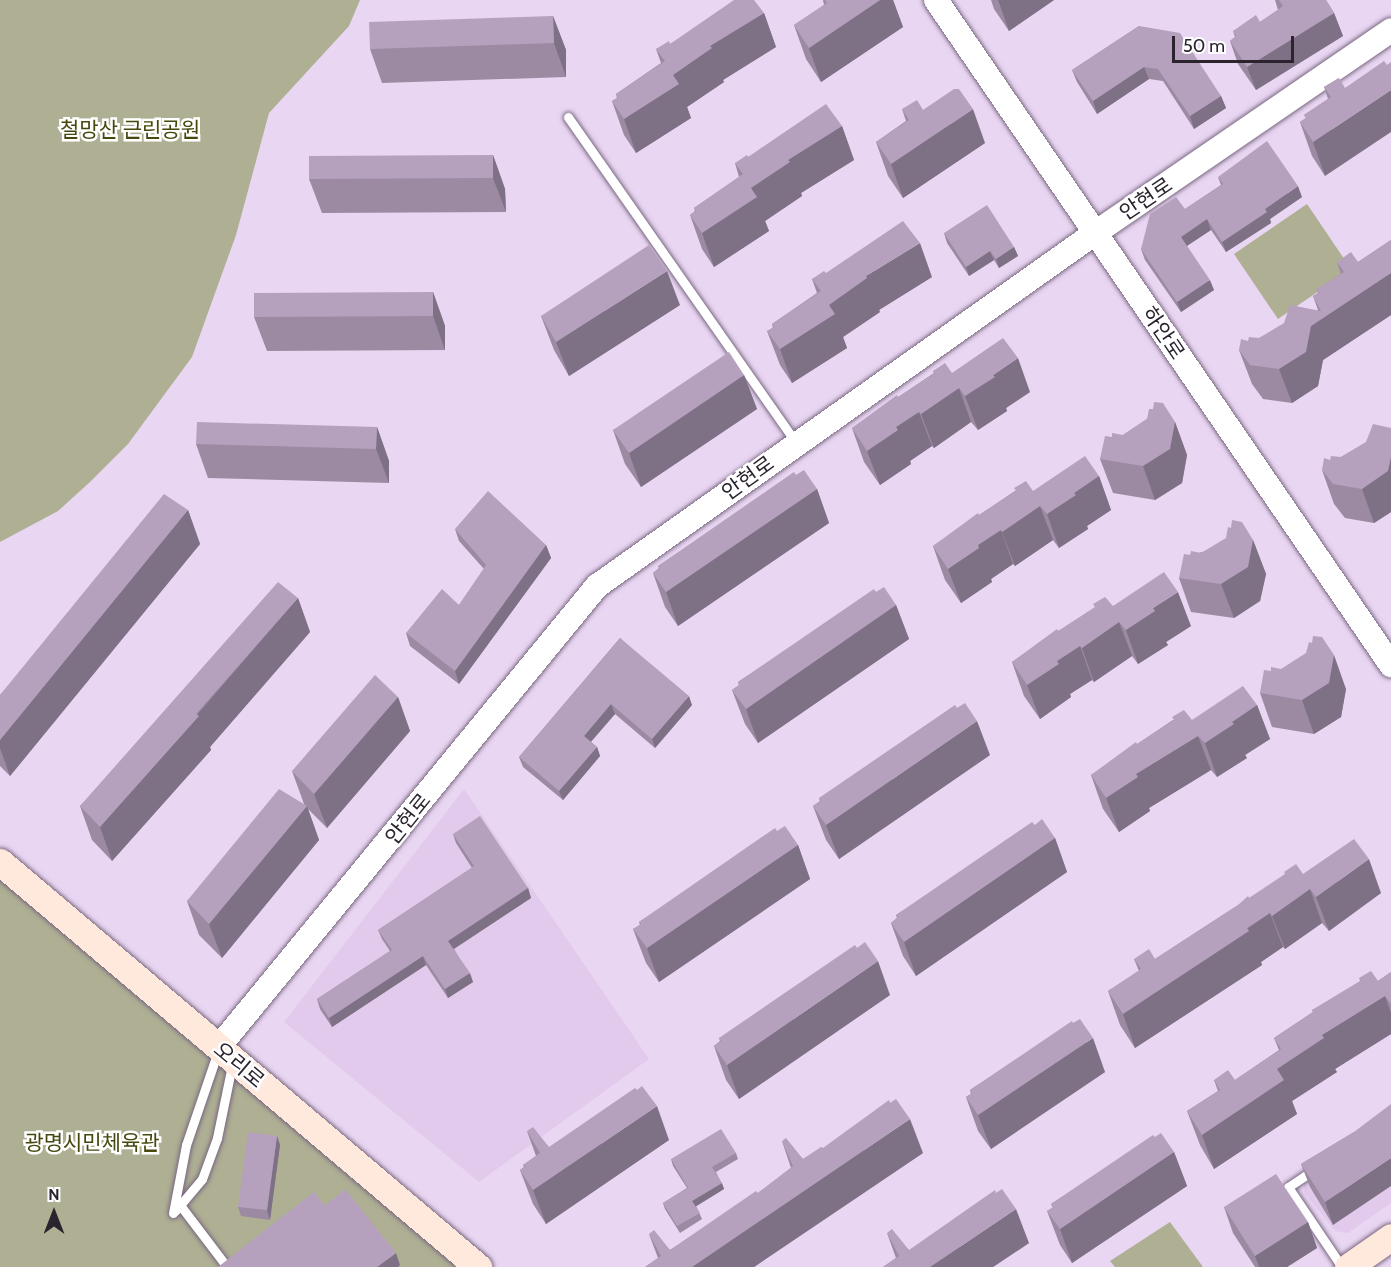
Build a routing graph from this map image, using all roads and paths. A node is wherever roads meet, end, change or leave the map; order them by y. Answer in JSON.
{"nodes":[{"id":1,"x":936,"y":0,"type":"edge"},
{"id":2,"x":1391,"y":30,"type":"edge"},
{"id":3,"x":568,"y":117,"type":"dead end"},
{"id":4,"x":1095,"y":233,"type":"junction"},
{"id":5,"x":796,"y":443,"type":"junction"},
{"id":6,"x":1391,"y":665,"type":"edge"},
{"id":7,"x":0,"y":862,"type":"edge"},
{"id":8,"x":226,"y":1055,"type":"junction"},
{"id":9,"x":1325,"y":1162,"type":"edge"},
{"id":10,"x":180,"y":1205,"type":"junction"},
{"id":11,"x":1391,"y":1237,"type":"edge"},
{"id":12,"x":227,"y":1267,"type":"edge"},
{"id":13,"x":478,"y":1267,"type":"edge"},
{"id":14,"x":1342,"y":1267,"type":"edge"},
{"id":15,"x":1348,"y":1267,"type":"edge"}],
"edges":[{"from":1,"to":4,"type":"street","name":"하안로"},
{"from":2,"to":4,"type":"street","name":"안현로"},
{"from":3,"to":5,"type":"lane"},
{"from":4,"to":5,"type":"street","name":"안현로"},
{"from":4,"to":6,"type":"street","name":"하안로"},
{"from":5,"to":8,"type":"street","name":"안현로"},
{"from":7,"to":8,"type":"main road","name":"오리로"},
{"from":8,"to":10,"type":"lane"},
{"from":8,"to":10,"type":"lane"},
{"from":8,"to":13,"type":"main road","name":"오리로"},
{"from":9,"to":14,"type":"lane"},
{"from":10,"to":12,"type":"lane"},
{"from":11,"to":15,"type":"main road"}]}
